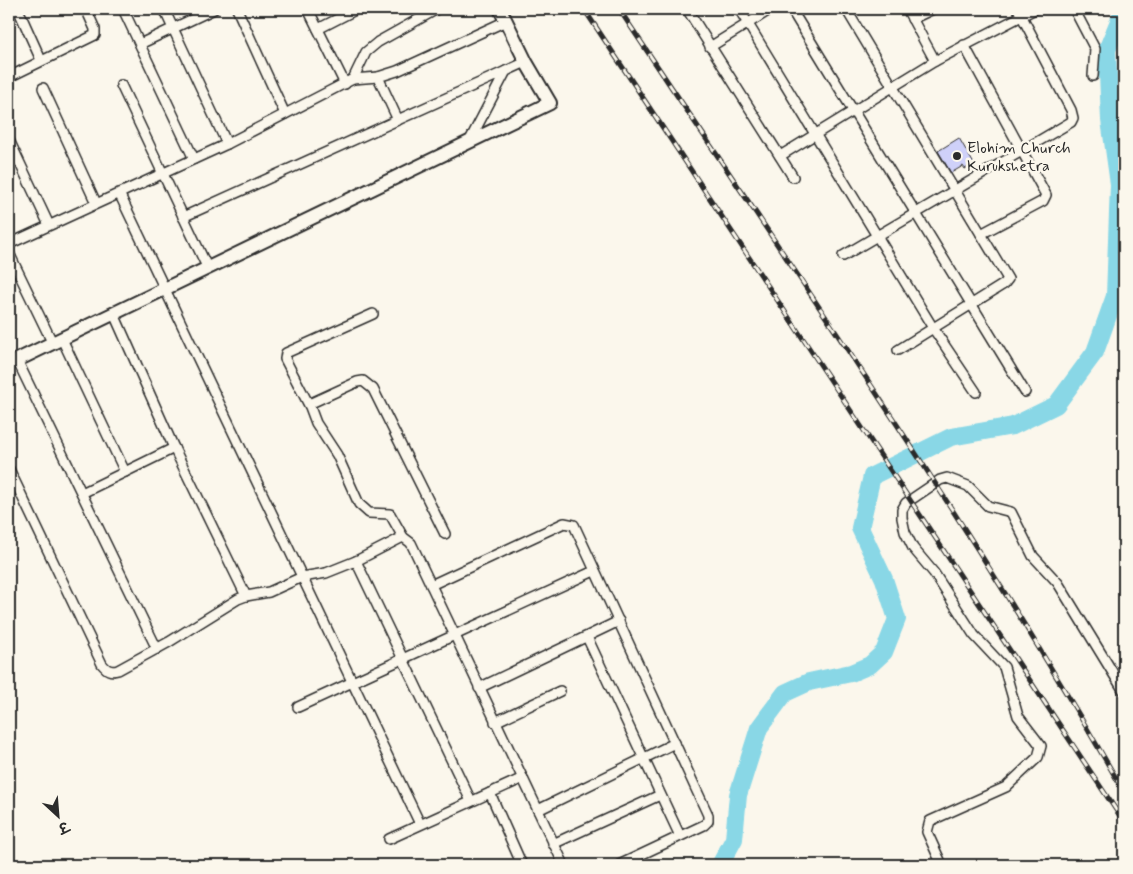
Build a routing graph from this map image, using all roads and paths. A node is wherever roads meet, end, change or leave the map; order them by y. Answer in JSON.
{"nodes":[{"id":1,"x":18,"y":9,"type":"edge"},
{"id":2,"x":86,"y":9,"type":"edge"},
{"id":3,"x":123,"y":9,"type":"edge"},
{"id":4,"x":164,"y":9,"type":"edge"},
{"id":5,"x":214,"y":9,"type":"edge"},
{"id":6,"x":237,"y":9,"type":"edge"},
{"id":7,"x":308,"y":9,"type":"edge"},
{"id":8,"x":358,"y":9,"type":"edge"},
{"id":9,"x":437,"y":9,"type":"edge"},
{"id":10,"x":500,"y":9,"type":"edge"},
{"id":11,"x":687,"y":9,"type":"edge"},
{"id":12,"x":739,"y":9,"type":"edge"},
{"id":13,"x":771,"y":9,"type":"edge"},
{"id":14,"x":791,"y":9,"type":"edge"},
{"id":15,"x":846,"y":9,"type":"edge"},
{"id":16,"x":907,"y":9,"type":"edge"},
{"id":17,"x":933,"y":9,"type":"edge"},
{"id":18,"x":1035,"y":9,"type":"edge"},
{"id":19,"x":1074,"y":9,"type":"edge"},
{"id":20,"x":1020,"y":12,"type":"edge"},
{"id":21,"x":912,"y":19,"type":"junction"},
{"id":22,"x":506,"y":21,"type":"junction"},
{"id":23,"x":747,"y":23,"type":"junction"},
{"id":24,"x":173,"y":28,"type":"junction"},
{"id":25,"x":318,"y":30,"type":"junction"},
{"id":26,"x":140,"y":44,"type":"junction"},
{"id":27,"x":964,"y":45,"type":"junction"},
{"id":28,"x":710,"y":47,"type":"junction"},
{"id":29,"x":41,"y":60,"type":"junction"},
{"id":30,"x":935,"y":61,"type":"junction"},
{"id":31,"x":526,"y":62,"type":"junction"},
{"id":32,"x":506,"y":71,"type":"junction"},
{"id":33,"x":1094,"y":76,"type":"dead end"},
{"id":34,"x":9,"y":77,"type":"edge"},
{"id":35,"x":378,"y":77,"type":"junction"},
{"id":36,"x":349,"y":82,"type":"junction"},
{"id":37,"x":121,"y":85,"type":"dead end"},
{"id":38,"x":892,"y":86,"type":"junction"},
{"id":39,"x":43,"y":88,"type":"dead end"},
{"id":40,"x":855,"y":109,"type":"junction"},
{"id":41,"x":285,"y":114,"type":"junction"},
{"id":42,"x":398,"y":120,"type":"junction"},
{"id":43,"x":816,"y":133,"type":"junction"},
{"id":44,"x":9,"y":140,"type":"edge"},
{"id":45,"x":227,"y":144,"type":"junction"},
{"id":46,"x":468,"y":144,"type":"junction"},
{"id":47,"x":1021,"y":152,"type":"junction"},
{"id":48,"x":780,"y":156,"type":"junction"},
{"id":49,"x":194,"y":159,"type":"junction"},
{"id":50,"x":163,"y":173,"type":"junction"},
{"id":51,"x":794,"y":177,"type":"dead end"},
{"id":52,"x":954,"y":191,"type":"junction"},
{"id":53,"x":119,"y":193,"type":"junction"},
{"id":54,"x":96,"y":203,"type":"junction"},
{"id":55,"x":917,"y":213,"type":"junction"},
{"id":56,"x":183,"y":217,"type":"junction"},
{"id":57,"x":49,"y":225,"type":"junction"},
{"id":58,"x":981,"y":234,"type":"junction"},
{"id":59,"x":878,"y":236,"type":"junction"},
{"id":60,"x":9,"y":244,"type":"edge"},
{"id":61,"x":9,"y":253,"type":"edge"},
{"id":62,"x":843,"y":256,"type":"dead end"},
{"id":63,"x":208,"y":269,"type":"junction"},
{"id":64,"x":166,"y":289,"type":"junction"},
{"id":65,"x":972,"y":304,"type":"junction"},
{"id":66,"x":114,"y":314,"type":"junction"},
{"id":67,"x":373,"y":314,"type":"dead end"},
{"id":68,"x":933,"y":328,"type":"junction"},
{"id":69,"x":57,"y":341,"type":"junction"},
{"id":70,"x":898,"y":350,"type":"dead end"},
{"id":71,"x":13,"y":362,"type":"edge"},
{"id":72,"x":976,"y":392,"type":"dead end"},
{"id":73,"x":1025,"y":392,"type":"dead end"},
{"id":74,"x":309,"y":404,"type":"junction"},
{"id":75,"x":174,"y":448,"type":"junction"},
{"id":76,"x":9,"y":469,"type":"edge"},
{"id":77,"x":125,"y":472,"type":"junction"},
{"id":78,"x":82,"y":493,"type":"junction"},
{"id":79,"x":445,"y":534,"type":"dead end"},
{"id":80,"x":403,"y":537,"type":"junction"},
{"id":81,"x":356,"y":561,"type":"junction"},
{"id":82,"x":594,"y":571,"type":"junction"},
{"id":83,"x":302,"y":577,"type":"junction"},
{"id":84,"x":431,"y":585,"type":"junction"},
{"id":85,"x":246,"y":596,"type":"junction"},
{"id":86,"x":619,"y":622,"type":"junction"},
{"id":87,"x":454,"y":634,"type":"junction"},
{"id":88,"x":587,"y":636,"type":"junction"},
{"id":89,"x":157,"y":649,"type":"junction"},
{"id":90,"x":403,"y":658,"type":"junction"},
{"id":91,"x":352,"y":681,"type":"junction"},
{"id":92,"x":479,"y":688,"type":"junction"},
{"id":93,"x":560,"y":691,"type":"dead end"},
{"id":94,"x":1124,"y":691,"type":"edge"},
{"id":95,"x":298,"y":707,"type":"dead end"},
{"id":96,"x":495,"y":722,"type":"junction"},
{"id":97,"x":675,"y":743,"type":"junction"},
{"id":98,"x":643,"y":760,"type":"junction"},
{"id":99,"x":523,"y":778,"type":"junction"},
{"id":100,"x":490,"y":793,"type":"junction"},
{"id":101,"x":660,"y":794,"type":"junction"},
{"id":102,"x":471,"y":801,"type":"junction"},
{"id":103,"x":538,"y":810,"type":"junction"},
{"id":104,"x":420,"y":824,"type":"junction"},
{"id":105,"x":680,"y":836,"type":"junction"},
{"id":106,"x":389,"y":839,"type":"dead end"},
{"id":107,"x":554,"y":844,"type":"junction"},
{"id":108,"x":522,"y":865,"type":"edge"},
{"id":109,"x":564,"y":865,"type":"edge"},
{"id":110,"x":620,"y":865,"type":"edge"},
{"id":111,"x":942,"y":865,"type":"edge"}],
"edges":[{"from":1,"to":29,"type":"street"},
{"from":2,"to":29,"type":"street"},
{"from":3,"to":26,"type":"street"},
{"from":4,"to":24,"type":"street"},
{"from":5,"to":24,"type":"street"},
{"from":6,"to":41,"type":"street"},
{"from":7,"to":25,"type":"street"},
{"from":8,"to":25,"type":"street"},
{"from":9,"to":36,"type":"street"},
{"from":10,"to":22,"type":"street"},
{"from":11,"to":28,"type":"street"},
{"from":12,"to":23,"type":"street"},
{"from":13,"to":23,"type":"street"},
{"from":14,"to":40,"type":"street"},
{"from":15,"to":38,"type":"street"},
{"from":16,"to":21,"type":"street"},
{"from":17,"to":21,"type":"street"},
{"from":18,"to":20,"type":"street"},
{"from":19,"to":33,"type":"street"},
{"from":20,"to":27,"type":"street"},
{"from":20,"to":47,"type":"street"},
{"from":21,"to":30,"type":"street"},
{"from":22,"to":31,"type":"street"},
{"from":22,"to":35,"type":"street"},
{"from":23,"to":28,"type":"street"},
{"from":23,"to":43,"type":"street"},
{"from":24,"to":26,"type":"street"},
{"from":24,"to":45,"type":"street"},
{"from":25,"to":36,"type":"street"},
{"from":26,"to":49,"type":"street"},
{"from":27,"to":30,"type":"street"},
{"from":27,"to":47,"type":"street"},
{"from":28,"to":48,"type":"street"},
{"from":29,"to":34,"type":"street"},
{"from":30,"to":38,"type":"street"},
{"from":31,"to":32,"type":"street"},
{"from":31,"to":46,"type":"street"},
{"from":32,"to":42,"type":"street"},
{"from":32,"to":46,"type":"street"},
{"from":35,"to":36,"type":"street"},
{"from":35,"to":42,"type":"street"},
{"from":36,"to":41,"type":"street"},
{"from":37,"to":50,"type":"street"},
{"from":38,"to":40,"type":"street"},
{"from":38,"to":52,"type":"street"},
{"from":39,"to":54,"type":"street"},
{"from":40,"to":43,"type":"street"},
{"from":40,"to":55,"type":"street"},
{"from":41,"to":45,"type":"street"},
{"from":42,"to":56,"type":"street"},
{"from":43,"to":48,"type":"street"},
{"from":43,"to":59,"type":"street"},
{"from":44,"to":57,"type":"street"},
{"from":45,"to":49,"type":"street"},
{"from":46,"to":63,"type":"street"},
{"from":47,"to":52,"type":"street"},
{"from":47,"to":58,"type":"street"},
{"from":48,"to":51,"type":"street"},
{"from":49,"to":50,"type":"street"},
{"from":50,"to":53,"type":"street"},
{"from":50,"to":56,"type":"street"},
{"from":52,"to":55,"type":"street"},
{"from":52,"to":58,"type":"street"},
{"from":53,"to":54,"type":"street"},
{"from":53,"to":64,"type":"street"},
{"from":54,"to":57,"type":"street"},
{"from":55,"to":59,"type":"street"},
{"from":55,"to":65,"type":"street"},
{"from":56,"to":63,"type":"street"},
{"from":57,"to":60,"type":"street"},
{"from":58,"to":65,"type":"street"},
{"from":59,"to":62,"type":"street"},
{"from":59,"to":68,"type":"street"},
{"from":61,"to":69,"type":"street"},
{"from":63,"to":64,"type":"street"},
{"from":64,"to":66,"type":"street"},
{"from":64,"to":83,"type":"street"},
{"from":65,"to":68,"type":"street"},
{"from":65,"to":73,"type":"street"},
{"from":66,"to":69,"type":"street"},
{"from":66,"to":75,"type":"street"},
{"from":67,"to":74,"type":"street"},
{"from":68,"to":70,"type":"street"},
{"from":68,"to":72,"type":"street"},
{"from":69,"to":71,"type":"street"},
{"from":69,"to":77,"type":"street"},
{"from":71,"to":78,"type":"street"},
{"from":74,"to":79,"type":"street"},
{"from":74,"to":80,"type":"street"},
{"from":75,"to":77,"type":"street"},
{"from":75,"to":85,"type":"street"},
{"from":76,"to":89,"type":"street"},
{"from":77,"to":78,"type":"street"},
{"from":78,"to":89,"type":"street"},
{"from":80,"to":81,"type":"street"},
{"from":80,"to":84,"type":"street"},
{"from":81,"to":83,"type":"street"},
{"from":81,"to":90,"type":"street"},
{"from":82,"to":84,"type":"street"},
{"from":82,"to":86,"type":"street"},
{"from":82,"to":87,"type":"street"},
{"from":83,"to":85,"type":"street"},
{"from":83,"to":91,"type":"street"},
{"from":84,"to":87,"type":"street"},
{"from":85,"to":89,"type":"street"},
{"from":86,"to":88,"type":"street"},
{"from":86,"to":97,"type":"street"},
{"from":87,"to":90,"type":"street"},
{"from":87,"to":92,"type":"street"},
{"from":88,"to":92,"type":"street"},
{"from":88,"to":98,"type":"street"},
{"from":90,"to":91,"type":"street"},
{"from":90,"to":102,"type":"street"},
{"from":91,"to":95,"type":"street"},
{"from":91,"to":104,"type":"street"},
{"from":92,"to":96,"type":"street"},
{"from":93,"to":96,"type":"street"},
{"from":94,"to":111,"type":"street"},
{"from":96,"to":99,"type":"street"},
{"from":97,"to":98,"type":"street"},
{"from":97,"to":105,"type":"street"},
{"from":98,"to":101,"type":"street"},
{"from":98,"to":103,"type":"street"},
{"from":99,"to":100,"type":"street"},
{"from":99,"to":103,"type":"street"},
{"from":100,"to":102,"type":"street"},
{"from":100,"to":108,"type":"street"},
{"from":101,"to":105,"type":"street"},
{"from":101,"to":107,"type":"street"},
{"from":102,"to":104,"type":"street"},
{"from":103,"to":107,"type":"street"},
{"from":104,"to":106,"type":"street"},
{"from":105,"to":110,"type":"street"},
{"from":107,"to":109,"type":"street"}]}
